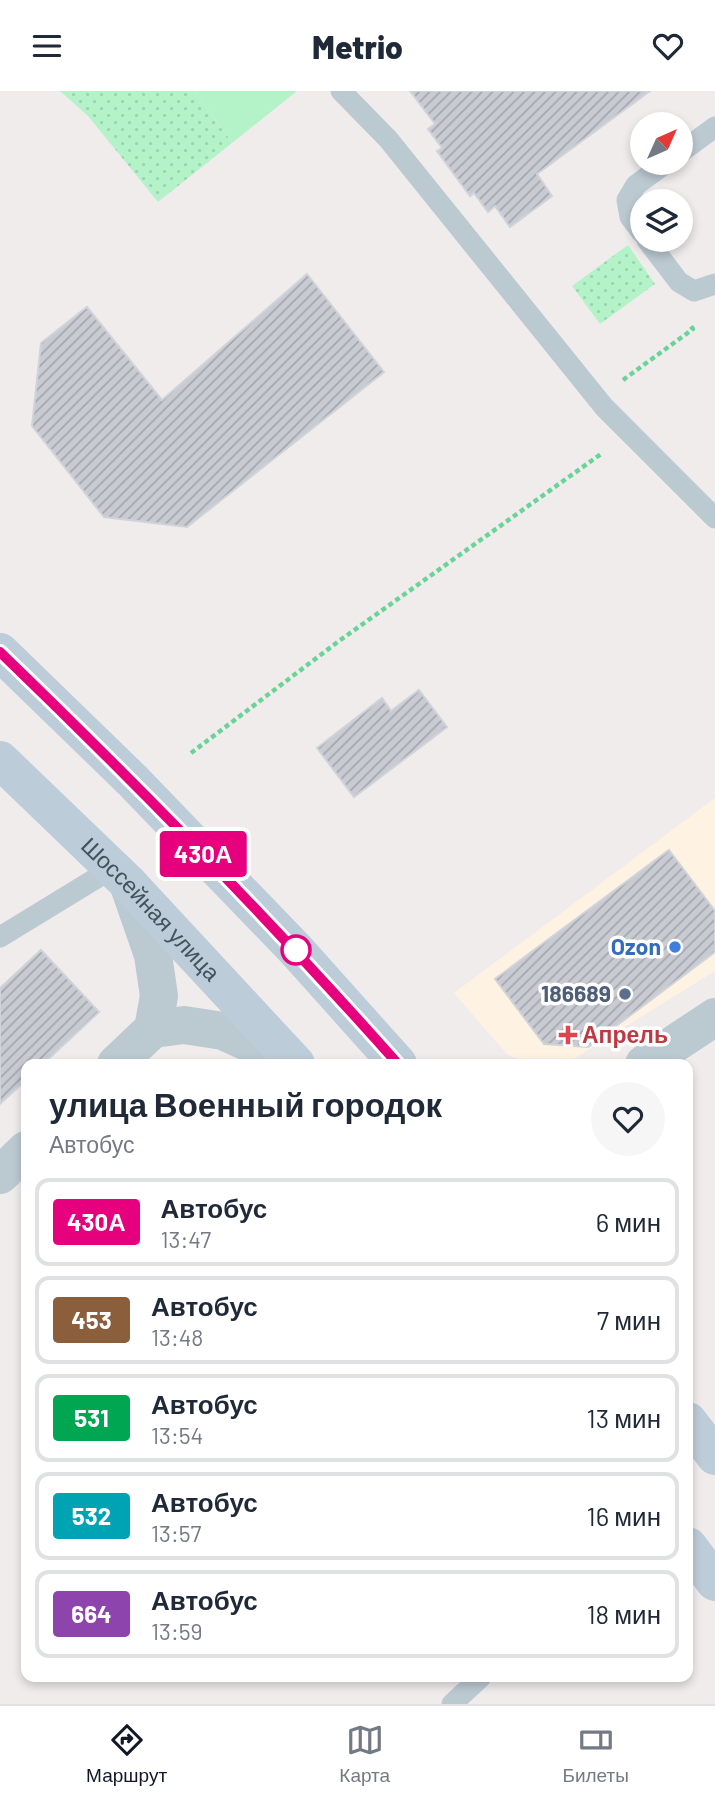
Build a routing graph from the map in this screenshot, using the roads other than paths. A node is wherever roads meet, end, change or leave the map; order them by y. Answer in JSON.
{"nodes":[{"id":1,"x":341,"y":91,"type":"edge"},
{"id":2,"x":715,"y":127,"type":"edge"},
{"id":3,"x":693,"y":143,"type":"edge"},
{"id":4,"x":650,"y":175,"type":"edge"},
{"id":5,"x":634,"y":189,"type":"edge"},
{"id":6,"x":630,"y":195,"type":"edge"},
{"id":7,"x":630,"y":213,"type":"edge"},
{"id":8,"x":656,"y":252,"type":"edge"},
{"id":9,"x":715,"y":284,"type":"edge"},
{"id":10,"x":715,"y":518,"type":"edge"},
{"id":11,"x":0,"y":652,"type":"edge"},
{"id":12,"x":0,"y":760,"type":"edge"},
{"id":13,"x":121,"y":876,"type":"junction"},
{"id":14,"x":0,"y":937,"type":"edge"},
{"id":15,"x":715,"y":1017,"type":"edge"},
{"id":16,"x":153,"y":1029,"type":"junction"},
{"id":17,"x":121,"y":1059,"type":"edge"},
{"id":18,"x":284,"y":1059,"type":"edge"},
{"id":19,"x":290,"y":1059,"type":"edge"},
{"id":20,"x":394,"y":1059,"type":"edge"},
{"id":21,"x":651,"y":1059,"type":"edge"},
{"id":22,"x":21,"y":1155,"type":"edge"},
{"id":23,"x":0,"y":1175,"type":"edge"},
{"id":24,"x":693,"y":1427,"type":"edge"},
{"id":25,"x":715,"y":1456,"type":"edge"},
{"id":26,"x":693,"y":1553,"type":"edge"},
{"id":27,"x":715,"y":1582,"type":"edge"},
{"id":28,"x":693,"y":1585,"type":"edge"},
{"id":29,"x":715,"y":1598,"type":"edge"},
{"id":30,"x":476,"y":1682,"type":"edge"},
{"id":31,"x":452,"y":1704,"type":"edge"}],
"edges":[{"from":1,"to":10,"type":"lane"},
{"from":2,"to":3,"type":"lane"},
{"from":4,"to":5,"type":"lane"},
{"from":6,"to":7,"type":"lane"},
{"from":8,"to":9,"type":"lane"},
{"from":11,"to":20,"type":"main road"},
{"from":12,"to":13,"type":"main road","name":"Шоссейная улица"},
{"from":13,"to":14,"type":"lane"},
{"from":13,"to":16,"type":"street"},
{"from":13,"to":19,"type":"main road","name":"Шоссейная улица"},
{"from":15,"to":21,"type":"street"},
{"from":16,"to":17,"type":"street"},
{"from":16,"to":18,"type":"street"},
{"from":22,"to":23,"type":"street"},
{"from":24,"to":25,"type":"main road"},
{"from":26,"to":27,"type":"main road"},
{"from":28,"to":29,"type":"lane"},
{"from":30,"to":31,"type":"lane"}]}
